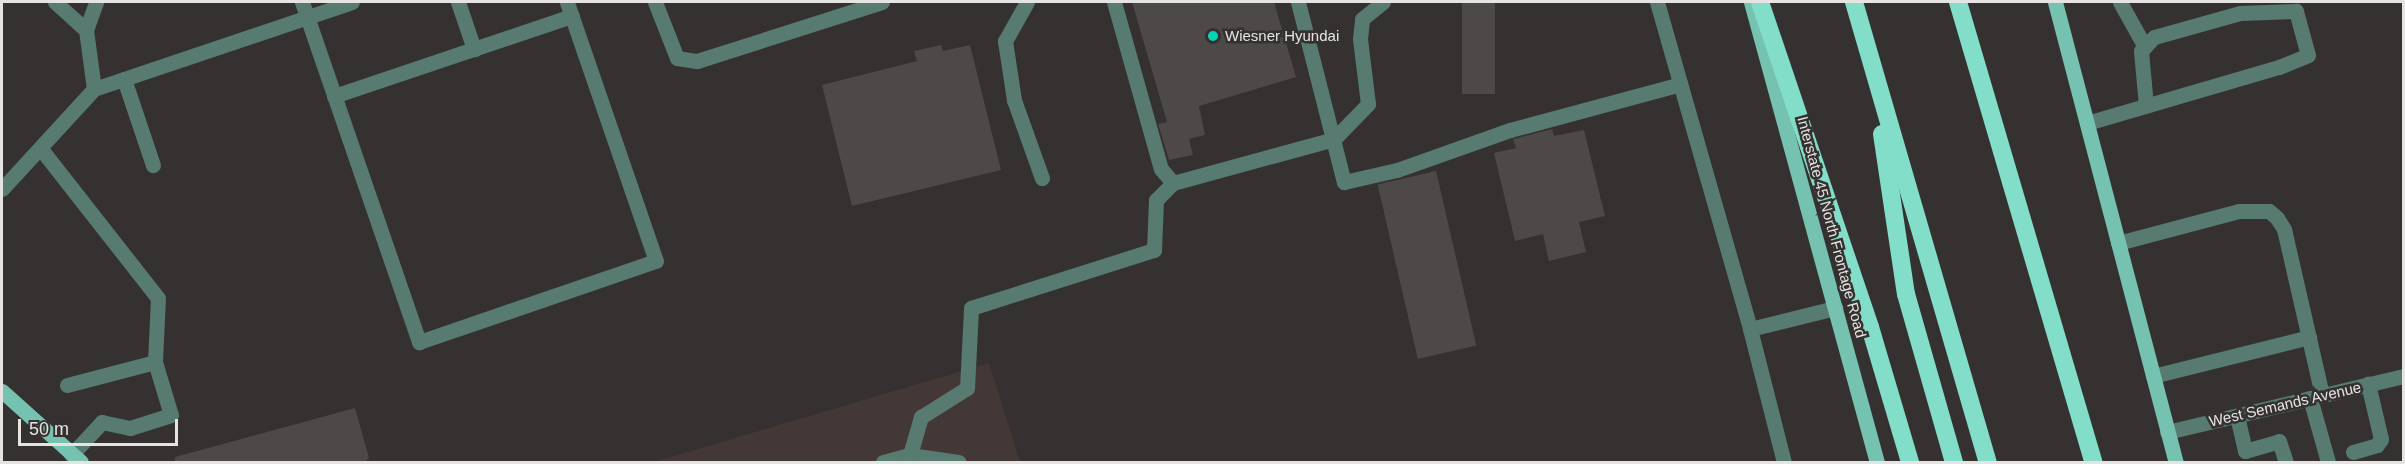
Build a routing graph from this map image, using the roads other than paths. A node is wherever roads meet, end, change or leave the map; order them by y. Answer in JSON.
{"nodes":[{"id":1,"x":55,"y":2,"type":"edge"},
{"id":2,"x":96,"y":2,"type":"edge"},
{"id":3,"x":302,"y":2,"type":"edge"},
{"id":4,"x":352,"y":2,"type":"edge"},
{"id":5,"x":458,"y":2,"type":"edge"},
{"id":6,"x":655,"y":2,"type":"edge"},
{"id":7,"x":882,"y":2,"type":"edge"},
{"id":8,"x":1027,"y":2,"type":"edge"},
{"id":9,"x":1114,"y":2,"type":"edge"},
{"id":10,"x":1298,"y":2,"type":"edge"},
{"id":11,"x":1383,"y":2,"type":"edge"},
{"id":12,"x":1657,"y":2,"type":"edge"},
{"id":13,"x":1752,"y":2,"type":"edge"},
{"id":14,"x":1760,"y":2,"type":"edge"},
{"id":15,"x":1854,"y":2,"type":"edge"},
{"id":16,"x":1958,"y":2,"type":"edge"},
{"id":17,"x":2055,"y":2,"type":"edge"},
{"id":18,"x":2120,"y":2,"type":"edge"},
{"id":19,"x":2296,"y":6,"type":"edge"},
{"id":20,"x":570,"y":9,"type":"edge"},
{"id":21,"x":307,"y":17,"type":"junction"},
{"id":22,"x":86,"y":30,"type":"junction"},
{"id":23,"x":2145,"y":47,"type":"junction"},
{"id":24,"x":474,"y":49,"type":"junction"},
{"id":25,"x":1871,"y":64,"type":"junction"},
{"id":26,"x":124,"y":79,"type":"junction"},
{"id":27,"x":1680,"y":84,"type":"junction"},
{"id":28,"x":94,"y":89,"type":"junction"},
{"id":29,"x":334,"y":96,"type":"junction"},
{"id":30,"x":2146,"y":106,"type":"junction"},
{"id":31,"x":2087,"y":123,"type":"junction"},
{"id":32,"x":1334,"y":139,"type":"junction"},
{"id":33,"x":41,"y":149,"type":"junction"},
{"id":34,"x":153,"y":165,"type":"dead end"},
{"id":35,"x":1042,"y":178,"type":"dead end"},
{"id":36,"x":1173,"y":183,"type":"junction"},
{"id":37,"x":2,"y":189,"type":"edge"},
{"id":38,"x":2118,"y":243,"type":"junction"},
{"id":39,"x":1835,"y":308,"type":"junction"},
{"id":40,"x":1750,"y":329,"type":"junction"},
{"id":41,"x":2309,"y":337,"type":"junction"},
{"id":42,"x":156,"y":362,"type":"junction"},
{"id":43,"x":2153,"y":375,"type":"junction"},
{"id":44,"x":2403,"y":376,"type":"edge"},
{"id":45,"x":2368,"y":384,"type":"junction"},
{"id":46,"x":67,"y":385,"type":"dead end"},
{"id":47,"x":2,"y":391,"type":"edge"},
{"id":48,"x":2316,"y":397,"type":"junction"},
{"id":49,"x":2237,"y":416,"type":"junction"},
{"id":50,"x":2167,"y":432,"type":"junction"},
{"id":51,"x":2353,"y":452,"type":"dead end"},
{"id":52,"x":910,"y":455,"type":"junction"},
{"id":53,"x":76,"y":459,"type":"edge"},
{"id":54,"x":883,"y":462,"type":"edge"},
{"id":55,"x":959,"y":462,"type":"edge"},
{"id":56,"x":1784,"y":462,"type":"edge"},
{"id":57,"x":1877,"y":462,"type":"edge"},
{"id":58,"x":1910,"y":462,"type":"edge"},
{"id":59,"x":1954,"y":462,"type":"edge"},
{"id":60,"x":1988,"y":462,"type":"edge"},
{"id":61,"x":2093,"y":462,"type":"edge"},
{"id":62,"x":2176,"y":462,"type":"edge"},
{"id":63,"x":2286,"y":462,"type":"edge"},
{"id":64,"x":2328,"y":462,"type":"edge"}],
"edges":[{"from":1,"to":22,"type":"street"},
{"from":2,"to":22,"type":"street"},
{"from":3,"to":21,"type":"street"},
{"from":4,"to":21,"type":"street"},
{"from":5,"to":24,"type":"street"},
{"from":6,"to":7,"type":"street"},
{"from":8,"to":35,"type":"street"},
{"from":9,"to":36,"type":"street"},
{"from":10,"to":32,"type":"street"},
{"from":11,"to":32,"type":"street"},
{"from":12,"to":27,"type":"street"},
{"from":13,"to":39,"type":"main road","name":"Interstate 45 North Frontage Road"},
{"from":14,"to":58,"type":"highway"},
{"from":15,"to":25,"type":"highway"},
{"from":16,"to":61,"type":"highway"},
{"from":17,"to":31,"type":"main road"},
{"from":18,"to":23,"type":"street"},
{"from":19,"to":23,"type":"street"},
{"from":19,"to":30,"type":"street"},
{"from":20,"to":24,"type":"street"},
{"from":20,"to":29,"type":"street"},
{"from":21,"to":26,"type":"street"},
{"from":21,"to":29,"type":"street"},
{"from":22,"to":28,"type":"street"},
{"from":23,"to":30,"type":"street"},
{"from":24,"to":29,"type":"street"},
{"from":25,"to":59,"type":"highway"},
{"from":25,"to":60,"type":"highway"},
{"from":26,"to":28,"type":"street"},
{"from":26,"to":34,"type":"street"},
{"from":27,"to":32,"type":"street"},
{"from":27,"to":40,"type":"street"},
{"from":28,"to":33,"type":"street"},
{"from":30,"to":31,"type":"street"},
{"from":31,"to":38,"type":"main road"},
{"from":32,"to":36,"type":"street"},
{"from":33,"to":37,"type":"street"},
{"from":33,"to":42,"type":"street"},
{"from":36,"to":52,"type":"street"},
{"from":38,"to":41,"type":"street"},
{"from":38,"to":43,"type":"main road"},
{"from":39,"to":40,"type":"street"},
{"from":39,"to":57,"type":"main road","name":"Interstate 45 North Frontage Road"},
{"from":40,"to":56,"type":"street"},
{"from":41,"to":43,"type":"street"},
{"from":41,"to":48,"type":"street"},
{"from":42,"to":46,"type":"street"},
{"from":42,"to":53,"type":"street"},
{"from":43,"to":50,"type":"main road"},
{"from":44,"to":45,"type":"street","name":"West Semands Avenue"},
{"from":45,"to":48,"type":"street","name":"West Semands Avenue"},
{"from":45,"to":51,"type":"street"},
{"from":47,"to":53,"type":"main road"},
{"from":48,"to":49,"type":"street","name":"West Semands Avenue"},
{"from":48,"to":64,"type":"street"},
{"from":49,"to":50,"type":"street","name":"West Semands Avenue"},
{"from":49,"to":63,"type":"street"},
{"from":50,"to":62,"type":"main road"},
{"from":52,"to":54,"type":"street"},
{"from":52,"to":55,"type":"street"}]}
